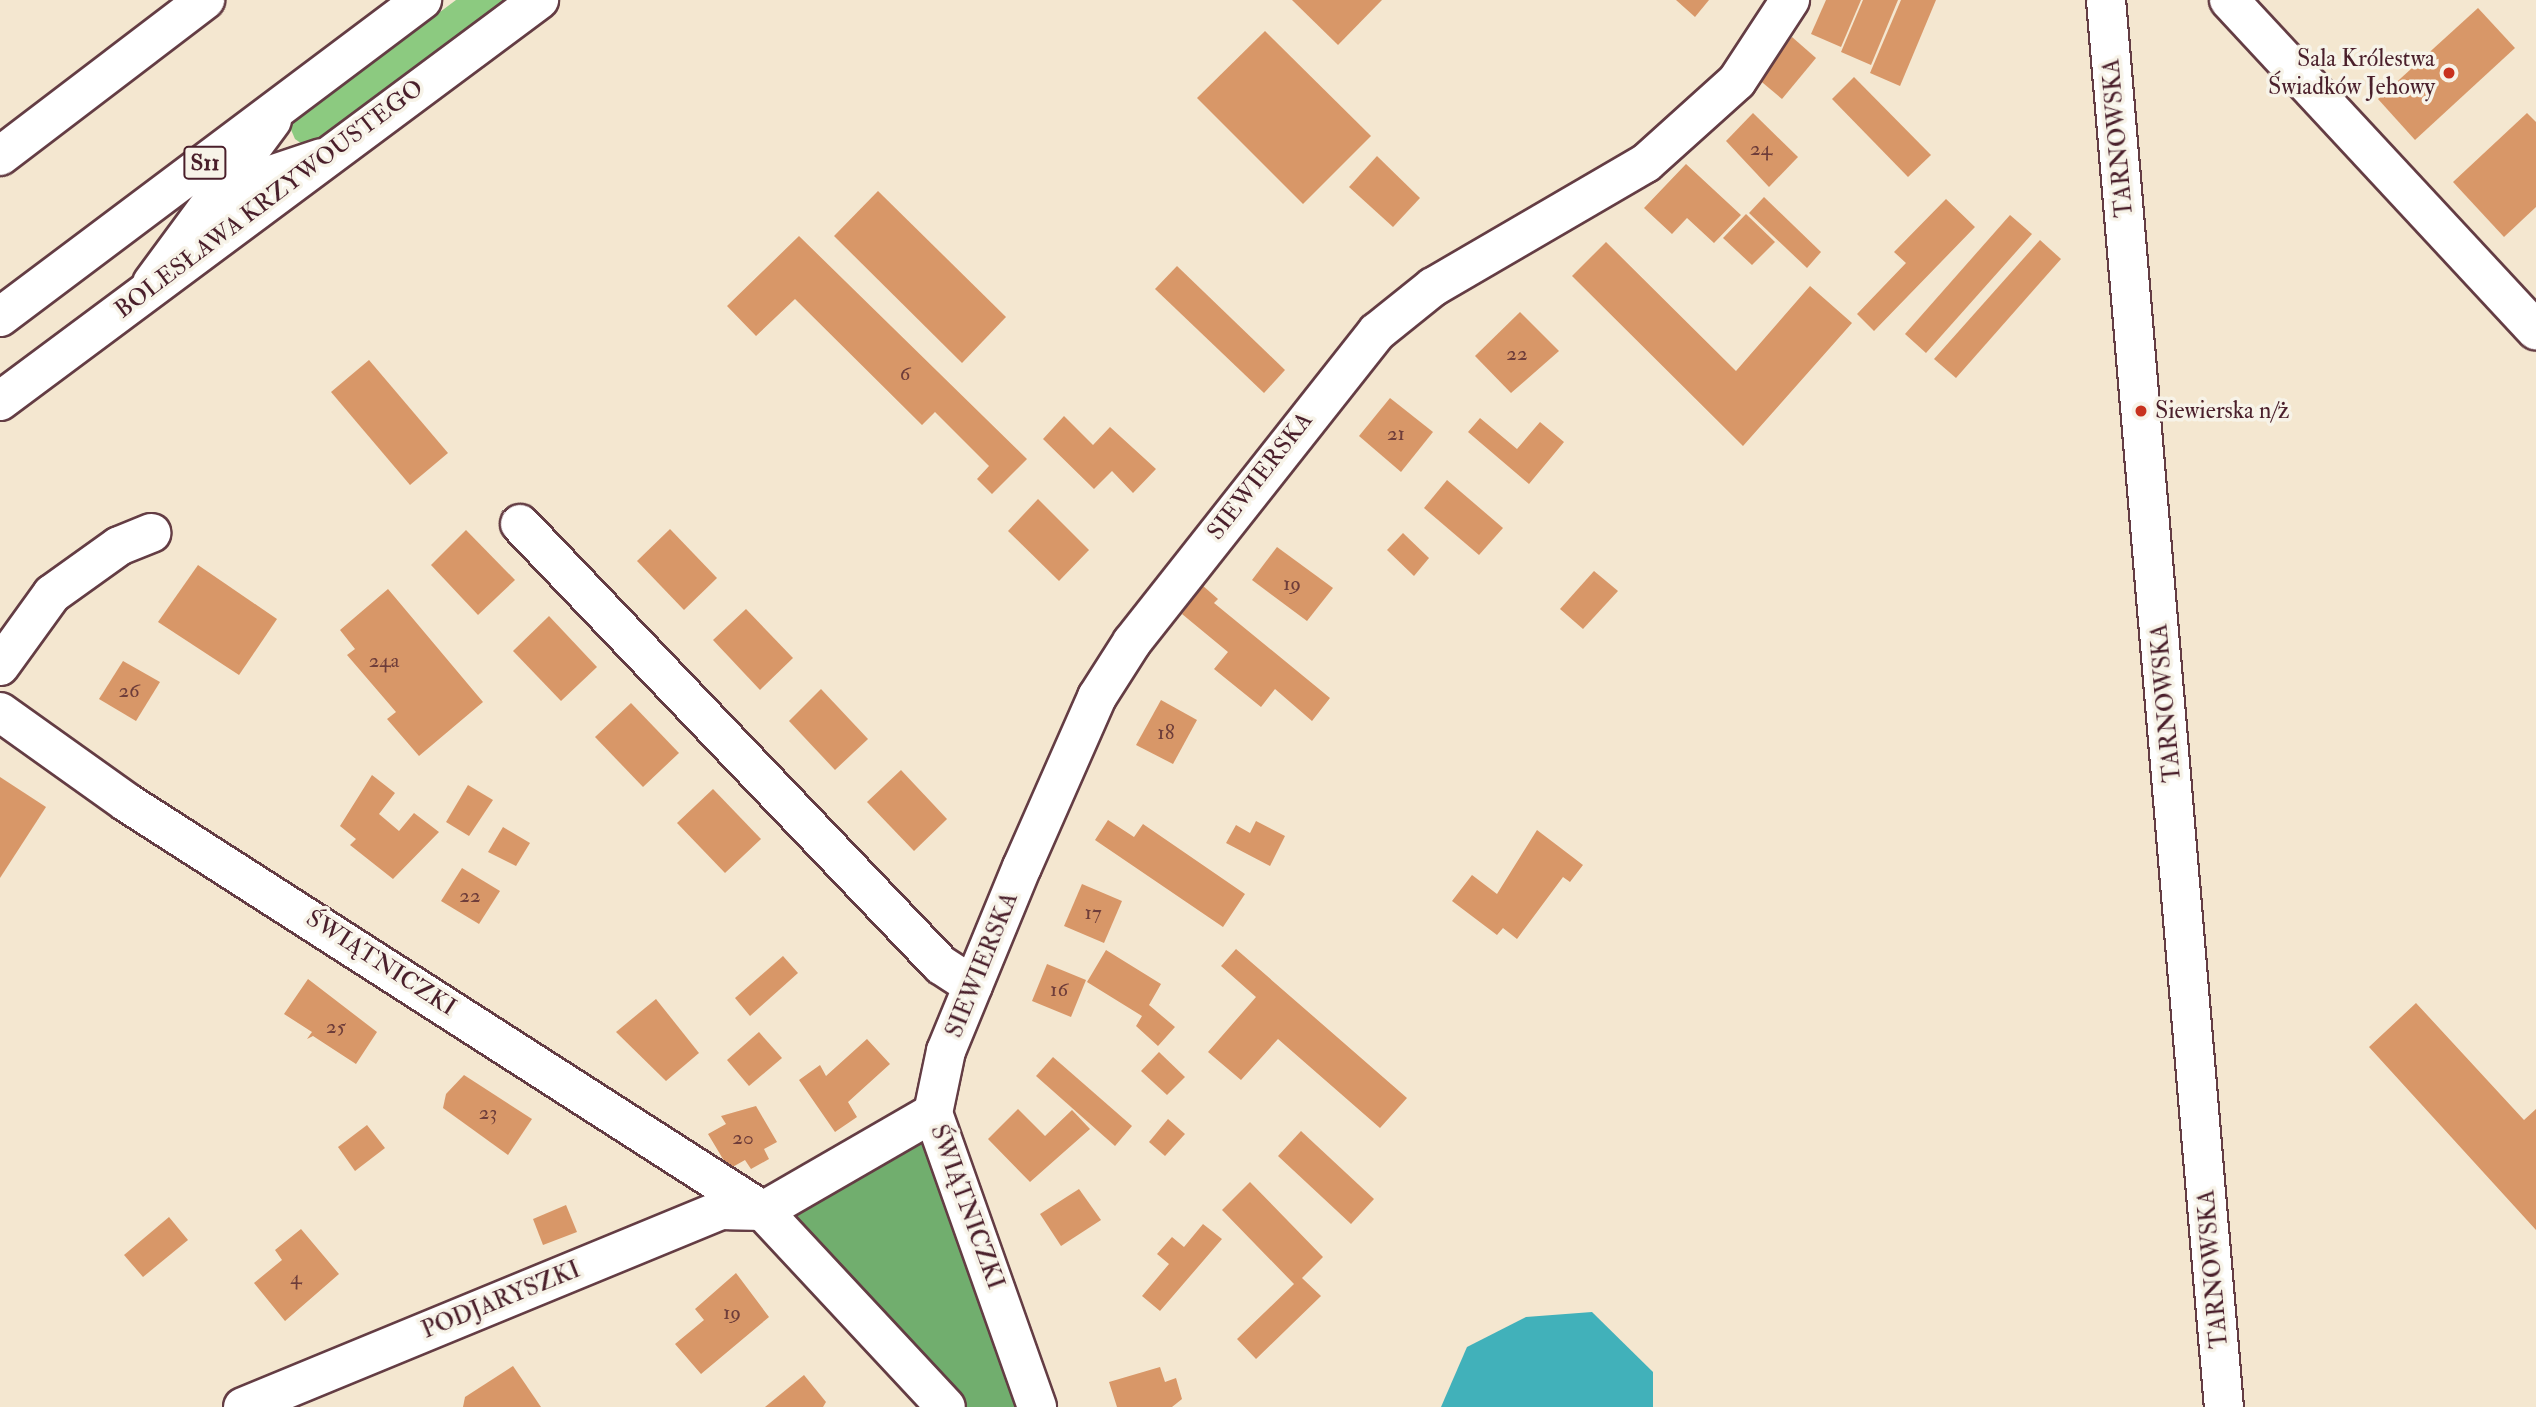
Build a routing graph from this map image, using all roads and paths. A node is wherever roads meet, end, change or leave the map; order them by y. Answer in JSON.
{"nodes":[{"id":1,"x":205,"y":0,"type":"edge"},
{"id":2,"x":422,"y":0,"type":"edge"},
{"id":3,"x":539,"y":0,"type":"edge"},
{"id":4,"x":1790,"y":0,"type":"edge"},
{"id":5,"x":2106,"y":0,"type":"edge"},
{"id":6,"x":2229,"y":0,"type":"edge"},
{"id":7,"x":301,"y":91,"type":"junction"},
{"id":8,"x":337,"y":148,"type":"junction"},
{"id":9,"x":0,"y":156,"type":"edge"},
{"id":10,"x":216,"y":194,"type":"junction"},
{"id":11,"x":107,"y":237,"type":"junction"},
{"id":12,"x":135,"y":299,"type":"junction"},
{"id":13,"x":0,"y":317,"type":"edge"},
{"id":14,"x":2536,"y":330,"type":"edge"},
{"id":15,"x":0,"y":401,"type":"edge"},
{"id":16,"x":520,"y":524,"type":"dead end"},
{"id":17,"x":152,"y":533,"type":"dead end"},
{"id":18,"x":0,"y":666,"type":"edge"},
{"id":19,"x":0,"y":712,"type":"edge"},
{"id":20,"x":973,"y":986,"type":"junction"},
{"id":21,"x":933,"y":1113,"type":"junction"},
{"id":22,"x":763,"y":1211,"type":"junction"},
{"id":23,"x":243,"y":1407,"type":"edge"},
{"id":24,"x":946,"y":1407,"type":"edge"},
{"id":25,"x":1037,"y":1407,"type":"edge"},
{"id":26,"x":2224,"y":1407,"type":"edge"}],
"edges":[{"from":1,"to":9,"type":"main road"},
{"from":2,"to":7,"type":"main road","number":"S11"},
{"from":3,"to":8,"type":"main road","name":"BOLESŁAWA KRZYWOUSTEGO"},
{"from":4,"to":20,"type":"main road","name":"SIEWIERSKA"},
{"from":5,"to":26,"type":"main road","name":"TARNOWSKA"},
{"from":6,"to":14,"type":"main road"},
{"from":7,"to":10,"type":"main road"},
{"from":7,"to":11,"type":"main road","number":"S11"},
{"from":8,"to":10,"type":"main road"},
{"from":8,"to":12,"type":"main road","name":"BOLESŁAWA KRZYWOUSTEGO"},
{"from":10,"to":11,"type":"main road"},
{"from":10,"to":12,"type":"main road"},
{"from":11,"to":13,"type":"main road","number":"S11"},
{"from":12,"to":15,"type":"main road","name":"BOLESŁAWA KRZYWOUSTEGO"},
{"from":16,"to":20,"type":"main road"},
{"from":17,"to":18,"type":"main road"},
{"from":19,"to":22,"type":"main road","name":"ŚWIĄTNICZKI"},
{"from":20,"to":21,"type":"main road","name":"SIEWIERSKA"},
{"from":21,"to":22,"type":"main road","name":"ŚWIĄTNICZKI"},
{"from":21,"to":25,"type":"main road","name":"ŚWIĄTNICZKI"},
{"from":22,"to":23,"type":"main road","name":"PODJARYSZKI"},
{"from":22,"to":24,"type":"main road","name":"ŚWIĄTNICZKI"}]}
